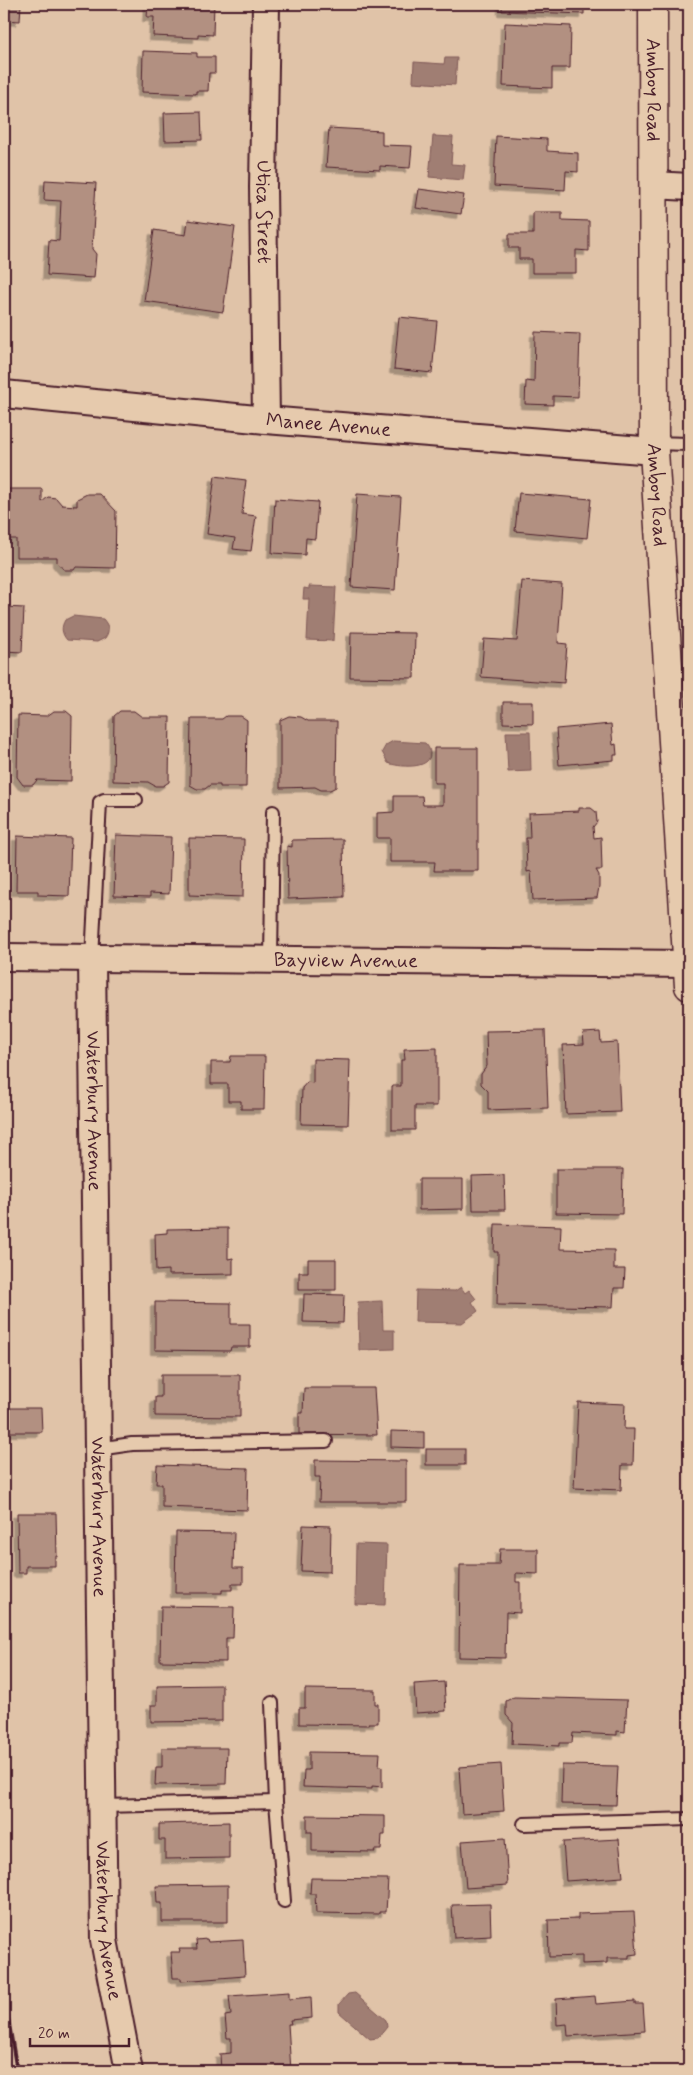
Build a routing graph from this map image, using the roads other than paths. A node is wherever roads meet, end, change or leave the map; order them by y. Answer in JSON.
{"nodes":[{"id":1,"x":266,"y":4,"type":"edge"},
{"id":2,"x":653,"y":4,"type":"edge"},
{"id":3,"x":654,"y":185,"type":"junction"},
{"id":4,"x":689,"y":187,"type":"edge"},
{"id":5,"x":4,"y":394,"type":"edge"},
{"id":6,"x":266,"y":420,"type":"junction"},
{"id":7,"x":689,"y":444,"type":"edge"},
{"id":8,"x":654,"y":447,"type":"junction"},
{"id":9,"x":136,"y":800,"type":"dead end"},
{"id":10,"x":273,"y":812,"type":"dead end"},
{"id":11,"x":4,"y":957,"type":"edge"},
{"id":12,"x":92,"y":959,"type":"junction"},
{"id":13,"x":271,"y":960,"type":"junction"},
{"id":14,"x":689,"y":975,"type":"edge"},
{"id":15,"x":326,"y":1441,"type":"dead end"},
{"id":16,"x":98,"y":1449,"type":"junction"},
{"id":17,"x":272,"y":1703,"type":"dead end"},
{"id":18,"x":276,"y":1802,"type":"junction"},
{"id":19,"x":102,"y":1806,"type":"junction"},
{"id":20,"x":689,"y":1819,"type":"edge"},
{"id":21,"x":524,"y":1824,"type":"dead end"},
{"id":22,"x":284,"y":1901,"type":"dead end"},
{"id":23,"x":129,"y":2071,"type":"edge"}],
"edges":[{"from":1,"to":6,"type":"street","name":"Utica Street"},
{"from":2,"to":3,"type":"main road","name":"Amboy Road"},
{"from":3,"to":4,"type":"street"},
{"from":3,"to":8,"type":"main road","name":"Amboy Road"},
{"from":5,"to":6,"type":"street","name":"Manee Avenue"},
{"from":6,"to":8,"type":"street","name":"Manee Avenue"},
{"from":7,"to":8,"type":"lane"},
{"from":8,"to":14,"type":"main road","name":"Amboy Road"},
{"from":9,"to":12,"type":"lane"},
{"from":10,"to":13,"type":"lane"},
{"from":11,"to":12,"type":"street","name":"Bayview Avenue"},
{"from":12,"to":13,"type":"street","name":"Bayview Avenue"},
{"from":12,"to":16,"type":"street","name":"Waterbury Avenue"},
{"from":13,"to":14,"type":"street","name":"Bayview Avenue"},
{"from":15,"to":16,"type":"lane"},
{"from":16,"to":19,"type":"street","name":"Waterbury Avenue"},
{"from":17,"to":18,"type":"lane"},
{"from":18,"to":19,"type":"lane"},
{"from":18,"to":22,"type":"lane"},
{"from":19,"to":23,"type":"street","name":"Waterbury Avenue"},
{"from":20,"to":21,"type":"lane"}]}
